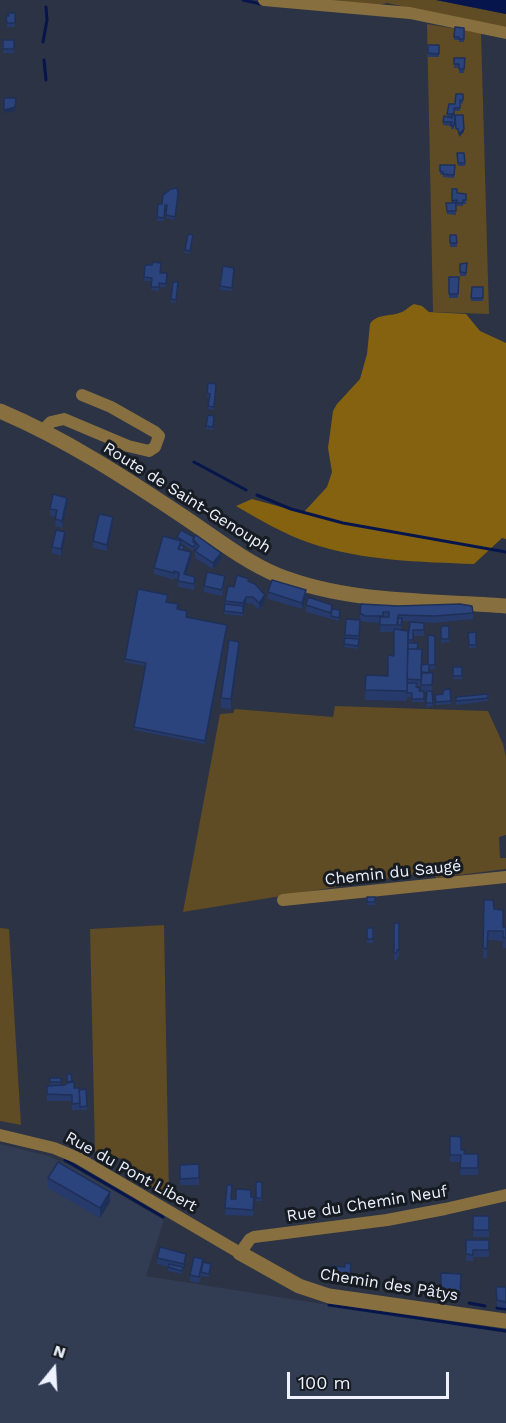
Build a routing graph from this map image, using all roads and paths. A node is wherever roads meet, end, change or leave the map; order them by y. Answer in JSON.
{"nodes":[{"id":1,"x":264,"y":0,"type":"edge"},
{"id":2,"x":506,"y":33,"type":"edge"},
{"id":3,"x":82,"y":395,"type":"dead end"},
{"id":4,"x":0,"y":411,"type":"edge"},
{"id":5,"x":42,"y":430,"type":"junction"},
{"id":6,"x":506,"y":606,"type":"edge"},
{"id":7,"x":506,"y":877,"type":"edge"},
{"id":8,"x":283,"y":900,"type":"dead end"},
{"id":9,"x":0,"y":1135,"type":"edge"},
{"id":10,"x":506,"y":1195,"type":"edge"},
{"id":11,"x":240,"y":1253,"type":"junction"},
{"id":12,"x":506,"y":1321,"type":"edge"}],
"edges":[{"from":1,"to":2,"type":"street"},
{"from":3,"to":5,"type":"street"},
{"from":4,"to":5,"type":"street","name":"Route de Saint-Genouph"},
{"from":5,"to":6,"type":"street","name":"Route de Saint-Genouph"},
{"from":7,"to":8,"type":"street","name":"Chemin du Saugé"},
{"from":9,"to":11,"type":"street","name":"Rue du Pont Libert"},
{"from":10,"to":11,"type":"street","name":"Rue du Chemin Neuf"},
{"from":11,"to":12,"type":"street","name":"Chemin des Pâtys"}]}
